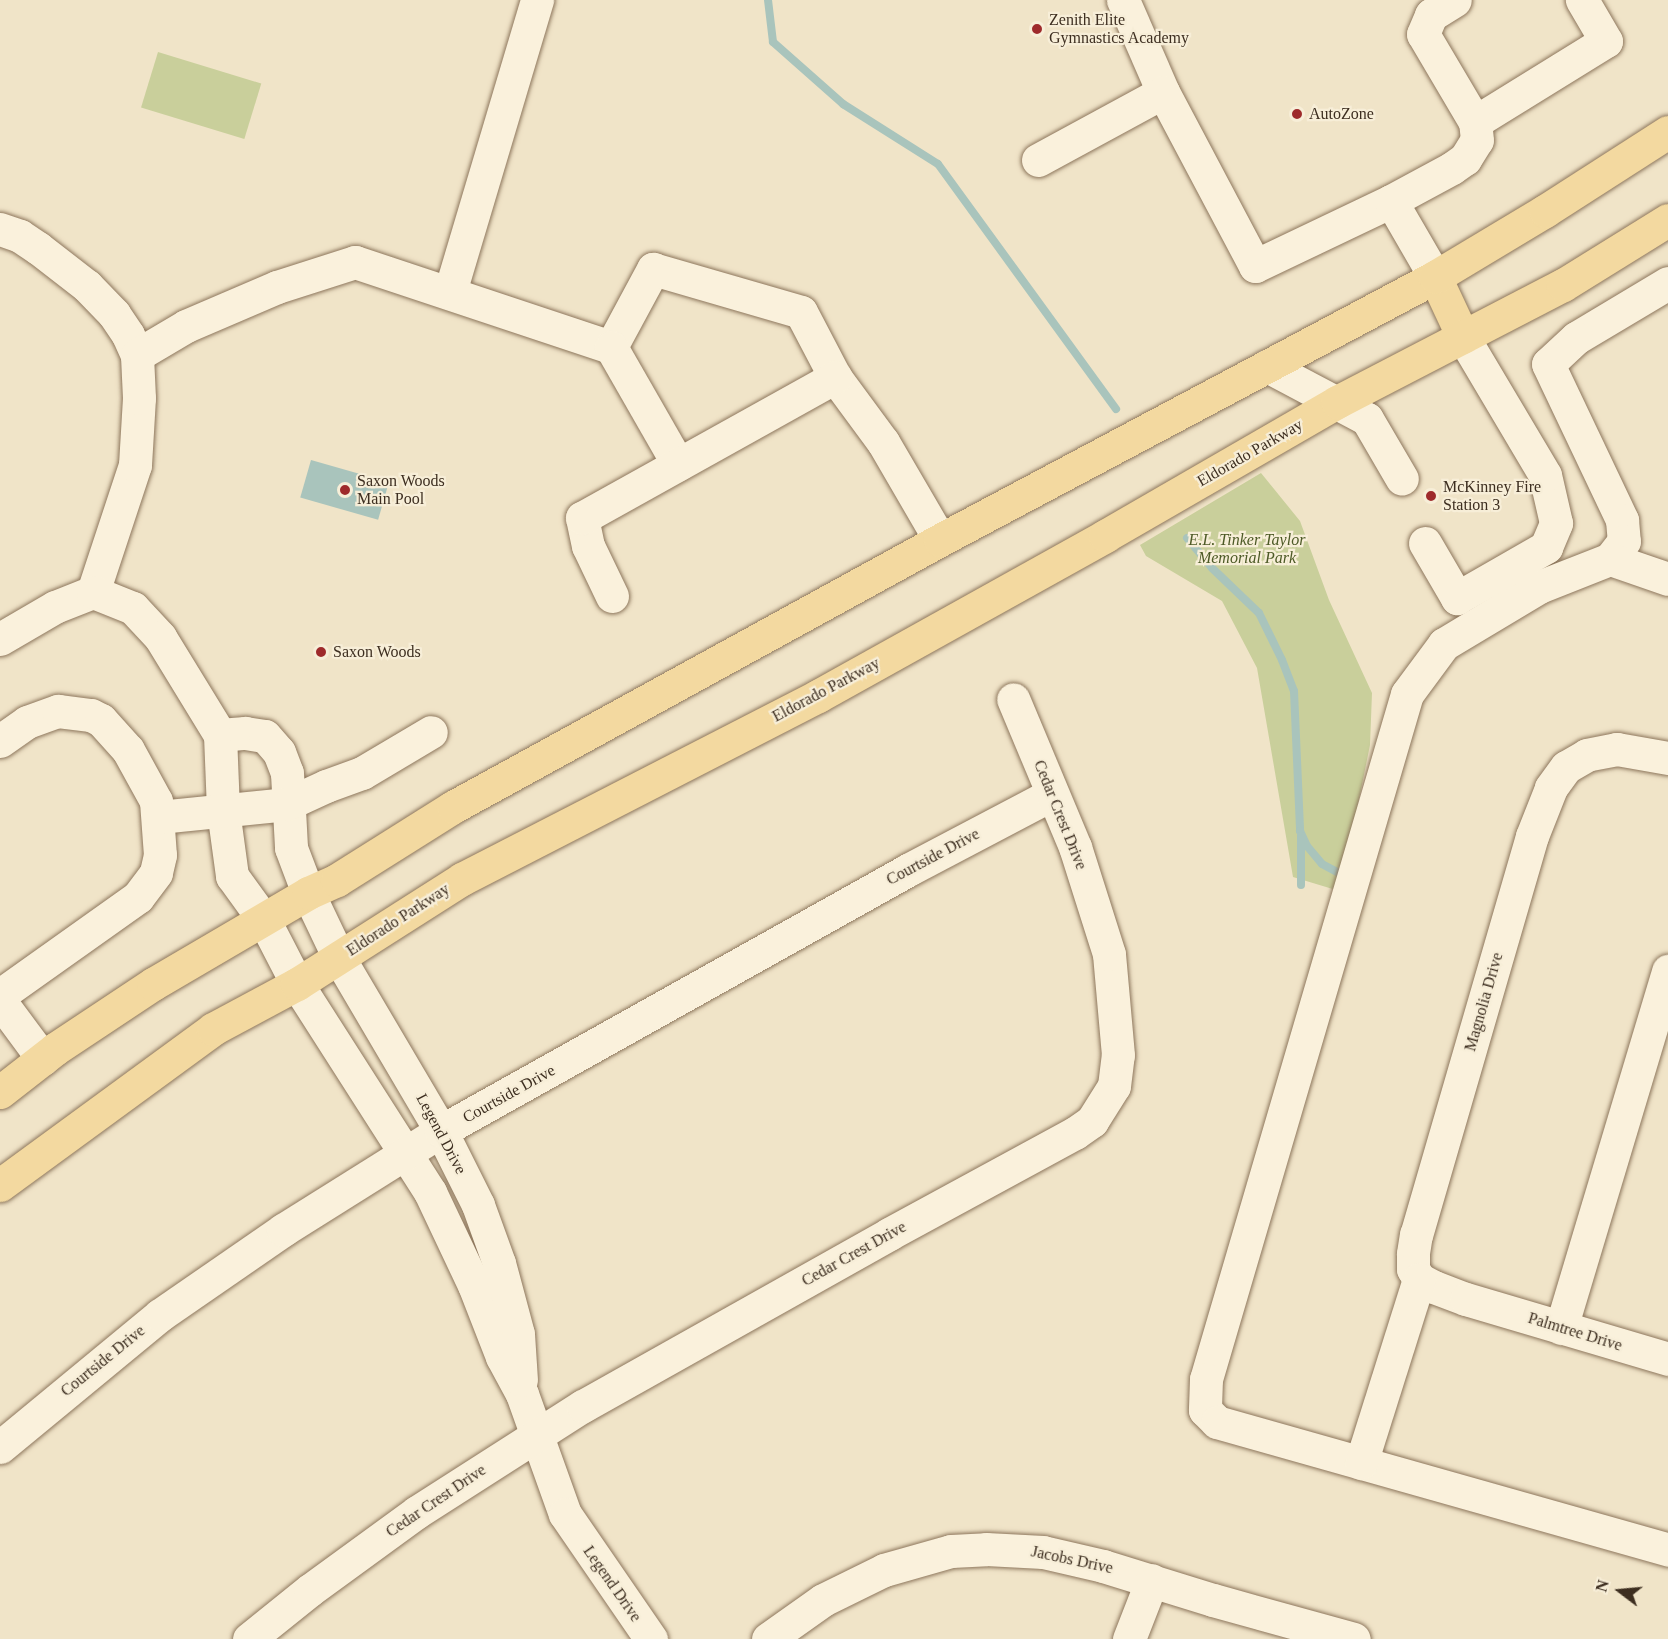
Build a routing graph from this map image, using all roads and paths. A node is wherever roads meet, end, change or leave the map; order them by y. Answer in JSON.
{"nodes":[{"id":1,"x":537,"y":0,"type":"edge"},
{"id":2,"x":1123,"y":0,"type":"edge"},
{"id":3,"x":1455,"y":0,"type":"edge"},
{"id":4,"x":1582,"y":0,"type":"edge"},
{"id":5,"x":1163,"y":92,"type":"junction"},
{"id":6,"x":1474,"y":122,"type":"junction"},
{"id":7,"x":1668,"y":132,"type":"edge"},
{"id":8,"x":1038,"y":160,"type":"dead end"},
{"id":9,"x":1391,"y":201,"type":"junction"},
{"id":10,"x":1668,"y":220,"type":"edge"},
{"id":11,"x":0,"y":229,"type":"edge"},
{"id":12,"x":1435,"y":277,"type":"junction"},
{"id":13,"x":1668,"y":283,"type":"edge"},
{"id":14,"x":450,"y":292,"type":"junction"},
{"id":15,"x":1463,"y":336,"type":"junction"},
{"id":16,"x":611,"y":347,"type":"junction"},
{"id":17,"x":137,"y":356,"type":"junction"},
{"id":18,"x":1267,"y":366,"type":"junction"},
{"id":19,"x":835,"y":377,"type":"junction"},
{"id":20,"x":1337,"y":402,"type":"junction"},
{"id":21,"x":678,"y":464,"type":"junction"},
{"id":22,"x":1402,"y":479,"type":"dead end"},
{"id":23,"x":940,"y":540,"type":"junction"},
{"id":24,"x":1425,"y":543,"type":"dead end"},
{"id":25,"x":1610,"y":559,"type":"junction"},
{"id":26,"x":1668,"y":579,"type":"edge"},
{"id":27,"x":93,"y":592,"type":"junction"},
{"id":28,"x":612,"y":596,"type":"dead end"},
{"id":29,"x":0,"y":639,"type":"edge"},
{"id":30,"x":1013,"y":699,"type":"dead end"},
{"id":31,"x":431,"y":732,"type":"dead end"},
{"id":32,"x":220,"y":735,"type":"junction"},
{"id":33,"x":0,"y":741,"type":"edge"},
{"id":34,"x":1668,"y":758,"type":"edge"},
{"id":35,"x":1052,"y":794,"type":"junction"},
{"id":36,"x":287,"y":804,"type":"junction"},
{"id":37,"x":223,"y":810,"type":"junction"},
{"id":38,"x":159,"y":817,"type":"junction"},
{"id":39,"x":308,"y":893,"type":"junction"},
{"id":40,"x":264,"y":920,"type":"junction"},
{"id":41,"x":339,"y":958,"type":"junction"},
{"id":42,"x":1668,"y":971,"type":"edge"},
{"id":43,"x":297,"y":984,"type":"junction"},
{"id":44,"x":0,"y":994,"type":"edge"},
{"id":45,"x":0,"y":1001,"type":"edge"},
{"id":46,"x":43,"y":1059,"type":"junction"},
{"id":47,"x":0,"y":1092,"type":"edge"},
{"id":48,"x":441,"y":1131,"type":"junction"},
{"id":49,"x":405,"y":1154,"type":"junction"},
{"id":50,"x":0,"y":1185,"type":"edge"},
{"id":51,"x":1419,"y":1279,"type":"junction"},
{"id":52,"x":1562,"y":1328,"type":"junction"},
{"id":53,"x":1668,"y":1359,"type":"edge"},
{"id":54,"x":522,"y":1394,"type":"junction"},
{"id":55,"x":538,"y":1434,"type":"junction"},
{"id":56,"x":0,"y":1447,"type":"edge"},
{"id":57,"x":1361,"y":1463,"type":"junction"},
{"id":58,"x":1668,"y":1550,"type":"edge"},
{"id":59,"x":1152,"y":1580,"type":"junction"},
{"id":60,"x":252,"y":1638,"type":"edge"},
{"id":61,"x":651,"y":1639,"type":"edge"},
{"id":62,"x":768,"y":1639,"type":"edge"},
{"id":63,"x":1129,"y":1639,"type":"edge"},
{"id":64,"x":1354,"y":1639,"type":"edge"}],
"edges":[{"from":1,"to":14,"type":"street"},
{"from":2,"to":5,"type":"street"},
{"from":3,"to":6,"type":"street"},
{"from":4,"to":6,"type":"street"},
{"from":5,"to":8,"type":"street"},
{"from":5,"to":9,"type":"street"},
{"from":6,"to":9,"type":"street"},
{"from":7,"to":12,"type":"main road"},
{"from":9,"to":12,"type":"street"},
{"from":10,"to":15,"type":"main road","name":"Eldorado Parkway"},
{"from":11,"to":17,"type":"street"},
{"from":12,"to":15,"type":"main road"},
{"from":12,"to":18,"type":"main road"},
{"from":13,"to":25,"type":"street"},
{"from":14,"to":16,"type":"street"},
{"from":14,"to":17,"type":"street"},
{"from":15,"to":20,"type":"main road","name":"Eldorado Parkway"},
{"from":15,"to":24,"type":"street"},
{"from":16,"to":19,"type":"street"},
{"from":16,"to":21,"type":"street"},
{"from":17,"to":27,"type":"street"},
{"from":18,"to":20,"type":"street"},
{"from":18,"to":23,"type":"main road"},
{"from":19,"to":21,"type":"street"},
{"from":19,"to":23,"type":"street"},
{"from":20,"to":22,"type":"street"},
{"from":20,"to":41,"type":"main road","name":"Eldorado Parkway"},
{"from":21,"to":28,"type":"street"},
{"from":23,"to":39,"type":"main road"},
{"from":25,"to":26,"type":"street"},
{"from":25,"to":57,"type":"street"},
{"from":27,"to":29,"type":"street"},
{"from":27,"to":32,"type":"street"},
{"from":30,"to":35,"type":"street","name":"Cedar Crest Drive"},
{"from":31,"to":36,"type":"street"},
{"from":32,"to":36,"type":"street","name":"Legend Drive"},
{"from":32,"to":37,"type":"street","name":"Legend Drive"},
{"from":33,"to":38,"type":"street"},
{"from":34,"to":51,"type":"street","name":"Magnolia Drive"},
{"from":35,"to":48,"type":"street","name":"Courtside Drive"},
{"from":35,"to":55,"type":"street","name":"Cedar Crest Drive"},
{"from":36,"to":37,"type":"street"},
{"from":36,"to":39,"type":"street","name":"Legend Drive"},
{"from":37,"to":38,"type":"street"},
{"from":37,"to":40,"type":"street","name":"Legend Drive"},
{"from":38,"to":44,"type":"street"},
{"from":39,"to":40,"type":"main road"},
{"from":39,"to":41,"type":"street","name":"Legend Drive"},
{"from":40,"to":43,"type":"street","name":"Legend Drive"},
{"from":40,"to":46,"type":"main road"},
{"from":41,"to":43,"type":"main road","name":"Eldorado Parkway"},
{"from":41,"to":48,"type":"street","name":"Legend Drive"},
{"from":42,"to":52,"type":"street"},
{"from":43,"to":49,"type":"street","name":"Legend Drive"},
{"from":43,"to":50,"type":"main road","name":"Eldorado Parkway"},
{"from":45,"to":46,"type":"street"},
{"from":46,"to":47,"type":"main road"},
{"from":48,"to":49,"type":"street","name":"Courtside Drive"},
{"from":48,"to":54,"type":"street","name":"Legend Drive"},
{"from":49,"to":54,"type":"street","name":"Legend Drive"},
{"from":49,"to":56,"type":"street","name":"Courtside Drive"},
{"from":51,"to":52,"type":"street","name":"Palmtree Drive"},
{"from":51,"to":57,"type":"street"},
{"from":52,"to":53,"type":"street","name":"Palmtree Drive"},
{"from":54,"to":55,"type":"street","name":"Legend Drive"},
{"from":55,"to":60,"type":"street","name":"Cedar Crest Drive"},
{"from":55,"to":61,"type":"street","name":"Legend Drive"},
{"from":57,"to":58,"type":"street"},
{"from":59,"to":62,"type":"street","name":"Jacobs Drive"},
{"from":59,"to":63,"type":"street"},
{"from":59,"to":64,"type":"street","name":"Jacobs Drive"}]}
